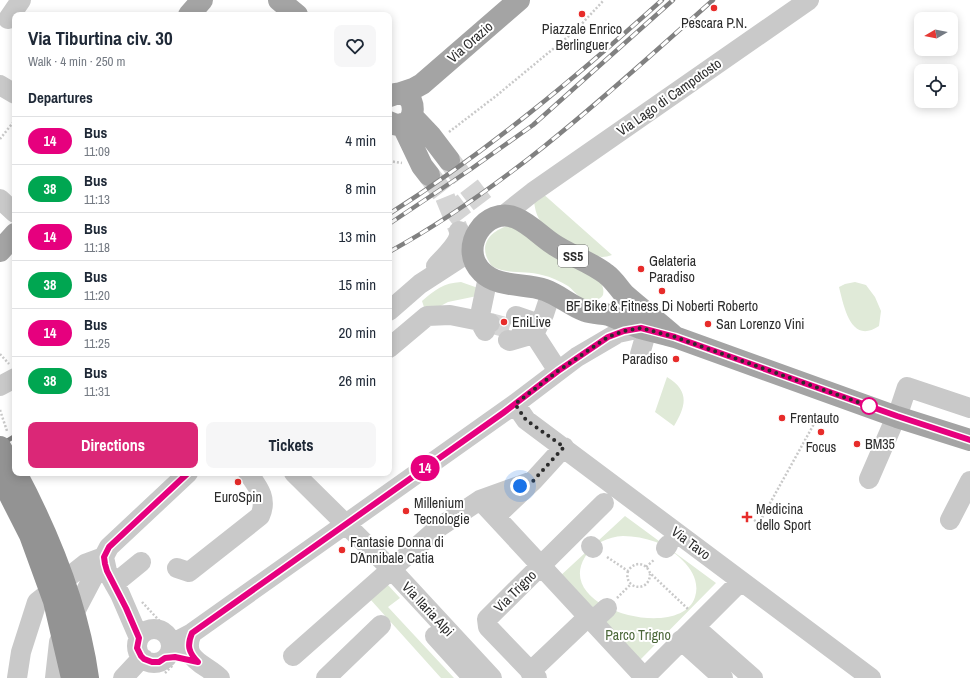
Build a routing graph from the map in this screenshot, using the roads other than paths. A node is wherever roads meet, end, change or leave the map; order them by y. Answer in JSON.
{"nodes":[{"id":1,"x":21,"y":0,"type":"edge"},
{"id":2,"x":202,"y":0,"type":"edge"},
{"id":3,"x":279,"y":0,"type":"edge"},
{"id":4,"x":519,"y":0,"type":"edge"},
{"id":5,"x":809,"y":0,"type":"edge"},
{"id":6,"x":13,"y":12,"type":"edge"},
{"id":7,"x":192,"y":12,"type":"edge"},
{"id":8,"x":293,"y":12,"type":"edge"},
{"id":9,"x":0,"y":85,"type":"edge"},
{"id":10,"x":12,"y":92,"type":"edge"},
{"id":11,"x":397,"y":111,"type":"edge"},
{"id":12,"x":449,"y":160,"type":"tunnel mouth"},
{"id":13,"x":429,"y":175,"type":"tunnel mouth"},
{"id":14,"x":530,"y":194,"type":"junction"},
{"id":15,"x":0,"y":200,"type":"edge"},
{"id":16,"x":12,"y":210,"type":"edge"},
{"id":17,"x":496,"y":214,"type":"junction"},
{"id":18,"x":536,"y":231,"type":"junction"},
{"id":19,"x":468,"y":236,"type":"junction"},
{"id":20,"x":12,"y":237,"type":"edge"},
{"id":21,"x":0,"y":251,"type":"edge"},
{"id":22,"x":488,"y":277,"type":"junction"},
{"id":23,"x":611,"y":280,"type":"junction"},
{"id":24,"x":414,"y":289,"type":"junction"},
{"id":25,"x":551,"y":293,"type":"junction"},
{"id":26,"x":392,"y":308,"type":"edge"},
{"id":27,"x":607,"y":315,"type":"junction"},
{"id":28,"x":427,"y":316,"type":"junction"},
{"id":29,"x":512,"y":328,"type":"dead end"},
{"id":30,"x":536,"y":329,"type":"junction"},
{"id":31,"x":644,"y":329,"type":"junction"},
{"id":32,"x":675,"y":337,"type":"junction"},
{"id":33,"x":392,"y":345,"type":"edge"},
{"id":34,"x":640,"y":354,"type":"dead end"},
{"id":35,"x":578,"y":357,"type":"junction"},
{"id":36,"x":558,"y":371,"type":"junction"},
{"id":37,"x":12,"y":380,"type":"edge"},
{"id":38,"x":0,"y":386,"type":"edge"},
{"id":39,"x":515,"y":404,"type":"junction"},
{"id":40,"x":970,"y":408,"type":"edge"},
{"id":41,"x":896,"y":416,"type":"junction"},
{"id":42,"x":970,"y":440,"type":"edge"},
{"id":43,"x":0,"y":447,"type":"edge"},
{"id":44,"x":564,"y":447,"type":"junction"},
{"id":45,"x":12,"y":467,"type":"edge"},
{"id":46,"x":0,"y":476,"type":"edge"},
{"id":47,"x":17,"y":476,"type":"edge"},
{"id":48,"x":185,"y":476,"type":"edge"},
{"id":49,"x":250,"y":476,"type":"edge"},
{"id":50,"x":297,"y":476,"type":"edge"},
{"id":51,"x":868,"y":479,"type":"dead end"},
{"id":52,"x":533,"y":481,"type":"junction"},
{"id":53,"x":970,"y":481,"type":"edge"},
{"id":54,"x":480,"y":500,"type":"junction"},
{"id":55,"x":604,"y":503,"type":"dead end"},
{"id":56,"x":496,"y":516,"type":"junction"},
{"id":57,"x":950,"y":520,"type":"dead end"},
{"id":58,"x":345,"y":524,"type":"junction"},
{"id":59,"x":104,"y":557,"type":"junction"},
{"id":60,"x":541,"y":565,"type":"junction"},
{"id":61,"x":177,"y":568,"type":"dead end"},
{"id":62,"x":392,"y":570,"type":"junction"},
{"id":63,"x":740,"y":581,"type":"junction"},
{"id":64,"x":418,"y":598,"type":"junction"},
{"id":65,"x":597,"y":614,"type":"junction"},
{"id":66,"x":692,"y":616,"type":"junction"},
{"id":67,"x":381,"y":625,"type":"dead end"},
{"id":68,"x":192,"y":633,"type":"junction"},
{"id":69,"x":139,"y":638,"type":"junction"},
{"id":70,"x":681,"y":640,"type":"junction"},
{"id":71,"x":293,"y":656,"type":"dead end"},
{"id":72,"x":195,"y":658,"type":"junction"},
{"id":73,"x":160,"y":661,"type":"edge"},
{"id":74,"x":534,"y":675,"type":"edge"},
{"id":75,"x":16,"y":678,"type":"edge"},
{"id":76,"x":55,"y":678,"type":"edge"},
{"id":77,"x":72,"y":678,"type":"edge"},
{"id":78,"x":88,"y":678,"type":"edge"},
{"id":79,"x":123,"y":678,"type":"edge"},
{"id":80,"x":220,"y":678,"type":"edge"},
{"id":81,"x":326,"y":678,"type":"edge"},
{"id":82,"x":473,"y":678,"type":"edge"},
{"id":83,"x":492,"y":678,"type":"edge"},
{"id":84,"x":644,"y":678,"type":"edge"},
{"id":85,"x":723,"y":678,"type":"edge"},
{"id":86,"x":753,"y":678,"type":"edge"},
{"id":87,"x":871,"y":678,"type":"edge"}],
"edges":[{"from":1,"to":6,"type":"street"},
{"from":2,"to":7,"type":"main road"},
{"from":3,"to":8,"type":"main road"},
{"from":4,"to":11,"type":"main road","name":"Via Orazio"},
{"from":5,"to":14,"type":"street","name":"Via Lago di Campotosto"},
{"from":9,"to":10,"type":"street"},
{"from":11,"to":12,"type":"main road"},
{"from":11,"to":13,"type":"main road"},
{"from":14,"to":17,"type":"street","name":"Via Lago di Campotosto"},
{"from":14,"to":18,"type":"street"},
{"from":15,"to":16,"type":"street"},
{"from":17,"to":18,"type":"main road","number":"SS5"},
{"from":17,"to":19,"type":"main road"},
{"from":18,"to":23,"type":"main road","number":"SS5"},
{"from":19,"to":22,"type":"main road"},
{"from":19,"to":24,"type":"street"},
{"from":20,"to":21,"type":"main road"},
{"from":22,"to":25,"type":"main road","number":"SS5"},
{"from":22,"to":28,"type":"street"},
{"from":23,"to":27,"type":"main road"},
{"from":23,"to":32,"type":"main road","number":"SS5"},
{"from":24,"to":26,"type":"street"},
{"from":24,"to":28,"type":"street"},
{"from":25,"to":27,"type":"main road","number":"SS5"},
{"from":25,"to":30,"type":"street"},
{"from":27,"to":31,"type":"main road","number":"SS5"},
{"from":27,"to":35,"type":"street"},
{"from":28,"to":33,"type":"street"},
{"from":29,"to":30,"type":"street"},
{"from":30,"to":36,"type":"street"},
{"from":31,"to":32,"type":"main road","number":"SS5"},
{"from":31,"to":34,"type":"street"},
{"from":31,"to":35,"type":"street"},
{"from":32,"to":41,"type":"main road","number":"SS5"},
{"from":35,"to":36,"type":"street"},
{"from":36,"to":39,"type":"street"},
{"from":37,"to":38,"type":"street"},
{"from":39,"to":44,"type":"street","name":"Via Tavo"},
{"from":39,"to":58,"type":"street"},
{"from":40,"to":41,"type":"street"},
{"from":41,"to":42,"type":"main road","number":"SS5"},
{"from":41,"to":51,"type":"street"},
{"from":43,"to":45,"type":"highway","bridge":true},
{"from":44,"to":52,"type":"street"},
{"from":44,"to":63,"type":"street","name":"Via Tavo"},
{"from":46,"to":77,"type":"highway","bridge":true},
{"from":47,"to":78,"type":"highway","bridge":true},
{"from":48,"to":59,"type":"street"},
{"from":49,"to":61,"type":"street"},
{"from":50,"to":58,"type":"street","name":"Via Ilaria Alpi"},
{"from":52,"to":54,"type":"street"},
{"from":52,"to":56,"type":"street"},
{"from":53,"to":57,"type":"street"},
{"from":54,"to":56,"type":"street","name":"Via Trigno"},
{"from":54,"to":62,"type":"street"},
{"from":55,"to":60,"type":"street"},
{"from":56,"to":60,"type":"street","name":"Via Trigno"},
{"from":58,"to":62,"type":"street","name":"Via Ilaria Alpi"},
{"from":58,"to":68,"type":"street"},
{"from":59,"to":69,"type":"street"},
{"from":59,"to":75,"type":"street"},
{"from":59,"to":76,"type":"street"},
{"from":60,"to":65,"type":"street","name":"Via Trigno"},
{"from":60,"to":74,"type":"street","name":"Via Trigno"},
{"from":62,"to":64,"type":"street","name":"Via Ilaria Alpi"},
{"from":62,"to":71,"type":"street"},
{"from":63,"to":66,"type":"street"},
{"from":63,"to":87,"type":"street","name":"Via Tavo"},
{"from":64,"to":82,"type":"street"},
{"from":64,"to":83,"type":"street","name":"Via Ilaria Alpi"},
{"from":65,"to":74,"type":"street","name":"Via Trigno"},
{"from":65,"to":84,"type":"street","name":"Via Trigno"},
{"from":66,"to":70,"type":"street"},
{"from":66,"to":86,"type":"street"},
{"from":67,"to":81,"type":"street"},
{"from":68,"to":72,"type":"street"},
{"from":68,"to":73,"type":"street"},
{"from":69,"to":73,"type":"street"},
{"from":69,"to":73,"type":"street"},
{"from":70,"to":84,"type":"street"},
{"from":70,"to":85,"type":"street"},
{"from":72,"to":73,"type":"street"},
{"from":72,"to":80,"type":"street"},
{"from":73,"to":79,"type":"street"}]}
